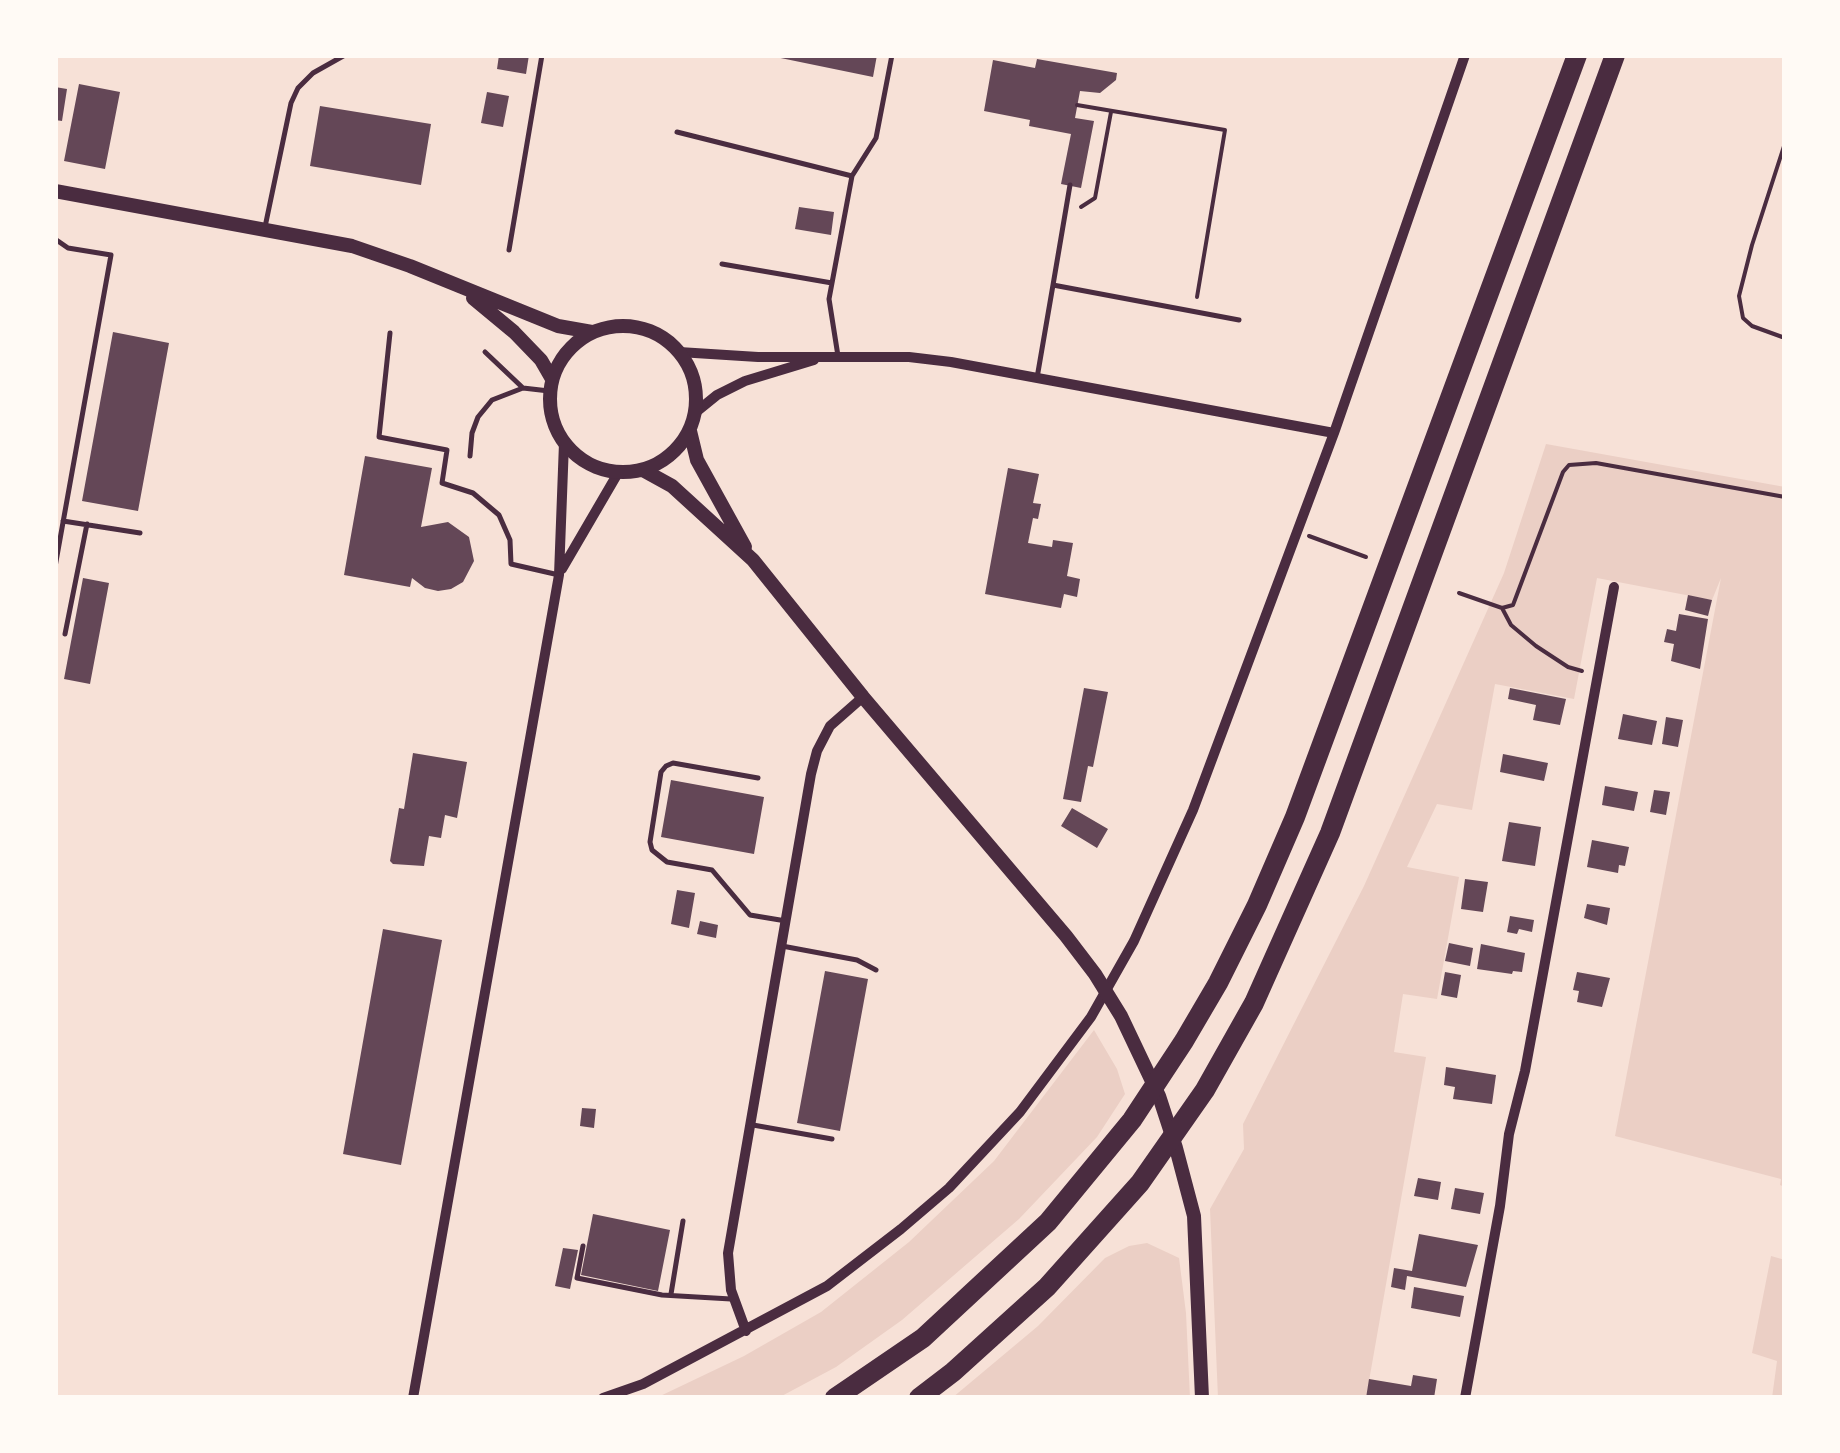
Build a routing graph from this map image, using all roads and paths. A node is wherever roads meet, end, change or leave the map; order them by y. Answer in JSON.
{"nodes":[{"id":1,"x":345,"y":55,"type":"edge"},
{"id":2,"x":542,"y":55,"type":"edge"},
{"id":3,"x":892,"y":55,"type":"edge"},
{"id":4,"x":1464,"y":55,"type":"edge"},
{"id":5,"x":1577,"y":55,"type":"edge"},
{"id":6,"x":1615,"y":55,"type":"edge"},
{"id":7,"x":1077,"y":104,"type":"dead end"},
{"id":8,"x":1111,"y":110,"type":"junction"},
{"id":9,"x":677,"y":132,"type":"dead end"},
{"id":10,"x":1785,"y":143,"type":"edge"},
{"id":11,"x":852,"y":176,"type":"junction"},
{"id":12,"x":1070,"y":186,"type":"dead end"},
{"id":13,"x":55,"y":190,"type":"edge"},
{"id":14,"x":1066,"y":209,"type":"junction"},
{"id":15,"x":264,"y":230,"type":"junction"},
{"id":16,"x":55,"y":239,"type":"edge"},
{"id":17,"x":509,"y":250,"type":"dead end"},
{"id":18,"x":722,"y":264,"type":"dead end"},
{"id":19,"x":832,"y":282,"type":"junction"},
{"id":20,"x":457,"y":286,"type":"junction"},
{"id":21,"x":1053,"y":286,"type":"junction"},
{"id":22,"x":1194,"y":312,"type":"junction"},
{"id":23,"x":1239,"y":320,"type":"dead end"},
{"id":24,"x":390,"y":332,"type":"dead end"},
{"id":25,"x":592,"y":332,"type":"junction"},
{"id":26,"x":1785,"y":338,"type":"edge"},
{"id":27,"x":484,"y":352,"type":"dead end"},
{"id":28,"x":680,"y":352,"type":"junction"},
{"id":29,"x":838,"y":356,"type":"junction"},
{"id":30,"x":824,"y":357,"type":"junction"},
{"id":31,"x":1037,"y":378,"type":"junction"},
{"id":32,"x":551,"y":385,"type":"junction"},
{"id":33,"x":523,"y":388,"type":"junction"},
{"id":34,"x":696,"y":412,"type":"junction"},
{"id":35,"x":690,"y":431,"type":"junction"},
{"id":36,"x":1334,"y":433,"type":"junction"},
{"id":37,"x":564,"y":444,"type":"junction"},
{"id":38,"x":470,"y":456,"type":"dead end"},
{"id":39,"x":643,"y":470,"type":"junction"},
{"id":40,"x":618,"y":472,"type":"junction"},
{"id":41,"x":1785,"y":497,"type":"edge"},
{"id":42,"x":63,"y":520,"type":"junction"},
{"id":43,"x":87,"y":524,"type":"junction"},
{"id":44,"x":140,"y":533,"type":"dead end"},
{"id":45,"x":1309,"y":535,"type":"dead end"},
{"id":46,"x":1366,"y":557,"type":"dead end"},
{"id":47,"x":753,"y":560,"type":"junction"},
{"id":48,"x":55,"y":567,"type":"edge"},
{"id":49,"x":559,"y":574,"type":"junction"},
{"id":50,"x":1614,"y":587,"type":"dead end"},
{"id":51,"x":1460,"y":593,"type":"dead end"},
{"id":52,"x":1502,"y":608,"type":"junction"},
{"id":53,"x":65,"y":634,"type":"dead end"},
{"id":54,"x":1596,"y":674,"type":"junction"},
{"id":55,"x":864,"y":697,"type":"junction"},
{"id":56,"x":758,"y":778,"type":"dead end"},
{"id":57,"x":786,"y":921,"type":"junction"},
{"id":58,"x":782,"y":946,"type":"junction"},
{"id":59,"x":876,"y":970,"type":"dead end"},
{"id":60,"x":750,"y":1124,"type":"junction"},
{"id":61,"x":832,"y":1139,"type":"dead end"},
{"id":62,"x":684,"y":1220,"type":"dead end"},
{"id":63,"x":583,"y":1246,"type":"dead end"},
{"id":64,"x":670,"y":1294,"type":"junction"},
{"id":65,"x":734,"y":1300,"type":"junction"},
{"id":66,"x":746,"y":1331,"type":"junction"},
{"id":67,"x":413,"y":1398,"type":"edge"},
{"id":68,"x":603,"y":1398,"type":"edge"},
{"id":69,"x":835,"y":1398,"type":"edge"},
{"id":70,"x":919,"y":1398,"type":"edge"},
{"id":71,"x":1202,"y":1398,"type":"edge"},
{"id":72,"x":1465,"y":1398,"type":"edge"}],
"edges":[{"from":1,"to":15,"type":"lane"},
{"from":2,"to":17,"type":"lane"},
{"from":3,"to":11,"type":"lane"},
{"from":4,"to":36,"type":"street"},
{"from":5,"to":69,"type":"highway"},
{"from":6,"to":70,"type":"highway"},
{"from":7,"to":8,"type":"path"},
{"from":8,"to":14,"type":"path"},
{"from":8,"to":22,"type":"path"},
{"from":9,"to":11,"type":"lane"},
{"from":10,"to":26,"type":"path"},
{"from":11,"to":19,"type":"lane"},
{"from":12,"to":14,"type":"lane"},
{"from":13,"to":15,"type":"street"},
{"from":14,"to":21,"type":"lane"},
{"from":15,"to":20,"type":"street"},
{"from":16,"to":42,"type":"lane"},
{"from":18,"to":19,"type":"lane"},
{"from":19,"to":29,"type":"lane"},
{"from":20,"to":25,"type":"street"},
{"from":20,"to":32,"type":"street"},
{"from":21,"to":22,"type":"lane"},
{"from":21,"to":31,"type":"lane"},
{"from":22,"to":23,"type":"lane"},
{"from":24,"to":49,"type":"lane"},
{"from":25,"to":28,"type":"street"},
{"from":25,"to":32,"type":"street"},
{"from":27,"to":33,"type":"lane"},
{"from":28,"to":30,"type":"street"},
{"from":28,"to":34,"type":"street"},
{"from":29,"to":30,"type":"street"},
{"from":29,"to":31,"type":"street"},
{"from":30,"to":34,"type":"street"},
{"from":31,"to":36,"type":"street"},
{"from":32,"to":33,"type":"lane"},
{"from":32,"to":37,"type":"street"},
{"from":33,"to":38,"type":"lane"},
{"from":34,"to":35,"type":"street"},
{"from":35,"to":39,"type":"street"},
{"from":35,"to":47,"type":"street"},
{"from":36,"to":66,"type":"street"},
{"from":37,"to":40,"type":"street"},
{"from":37,"to":49,"type":"street"},
{"from":39,"to":40,"type":"street"},
{"from":39,"to":47,"type":"street"},
{"from":40,"to":49,"type":"street"},
{"from":41,"to":52,"type":"path"},
{"from":42,"to":43,"type":"lane"},
{"from":42,"to":48,"type":"lane"},
{"from":43,"to":44,"type":"lane"},
{"from":43,"to":53,"type":"lane"},
{"from":45,"to":46,"type":"path"},
{"from":47,"to":55,"type":"street"},
{"from":49,"to":67,"type":"street"},
{"from":50,"to":54,"type":"street"},
{"from":51,"to":52,"type":"path"},
{"from":52,"to":54,"type":"path"},
{"from":54,"to":72,"type":"street"},
{"from":55,"to":57,"type":"street"},
{"from":55,"to":71,"type":"street"},
{"from":56,"to":57,"type":"lane"},
{"from":57,"to":58,"type":"street"},
{"from":58,"to":59,"type":"lane"},
{"from":58,"to":60,"type":"street"},
{"from":60,"to":61,"type":"lane"},
{"from":60,"to":65,"type":"street"},
{"from":62,"to":64,"type":"lane"},
{"from":63,"to":64,"type":"lane"},
{"from":64,"to":65,"type":"lane"},
{"from":65,"to":66,"type":"street"},
{"from":66,"to":68,"type":"street"}]}
